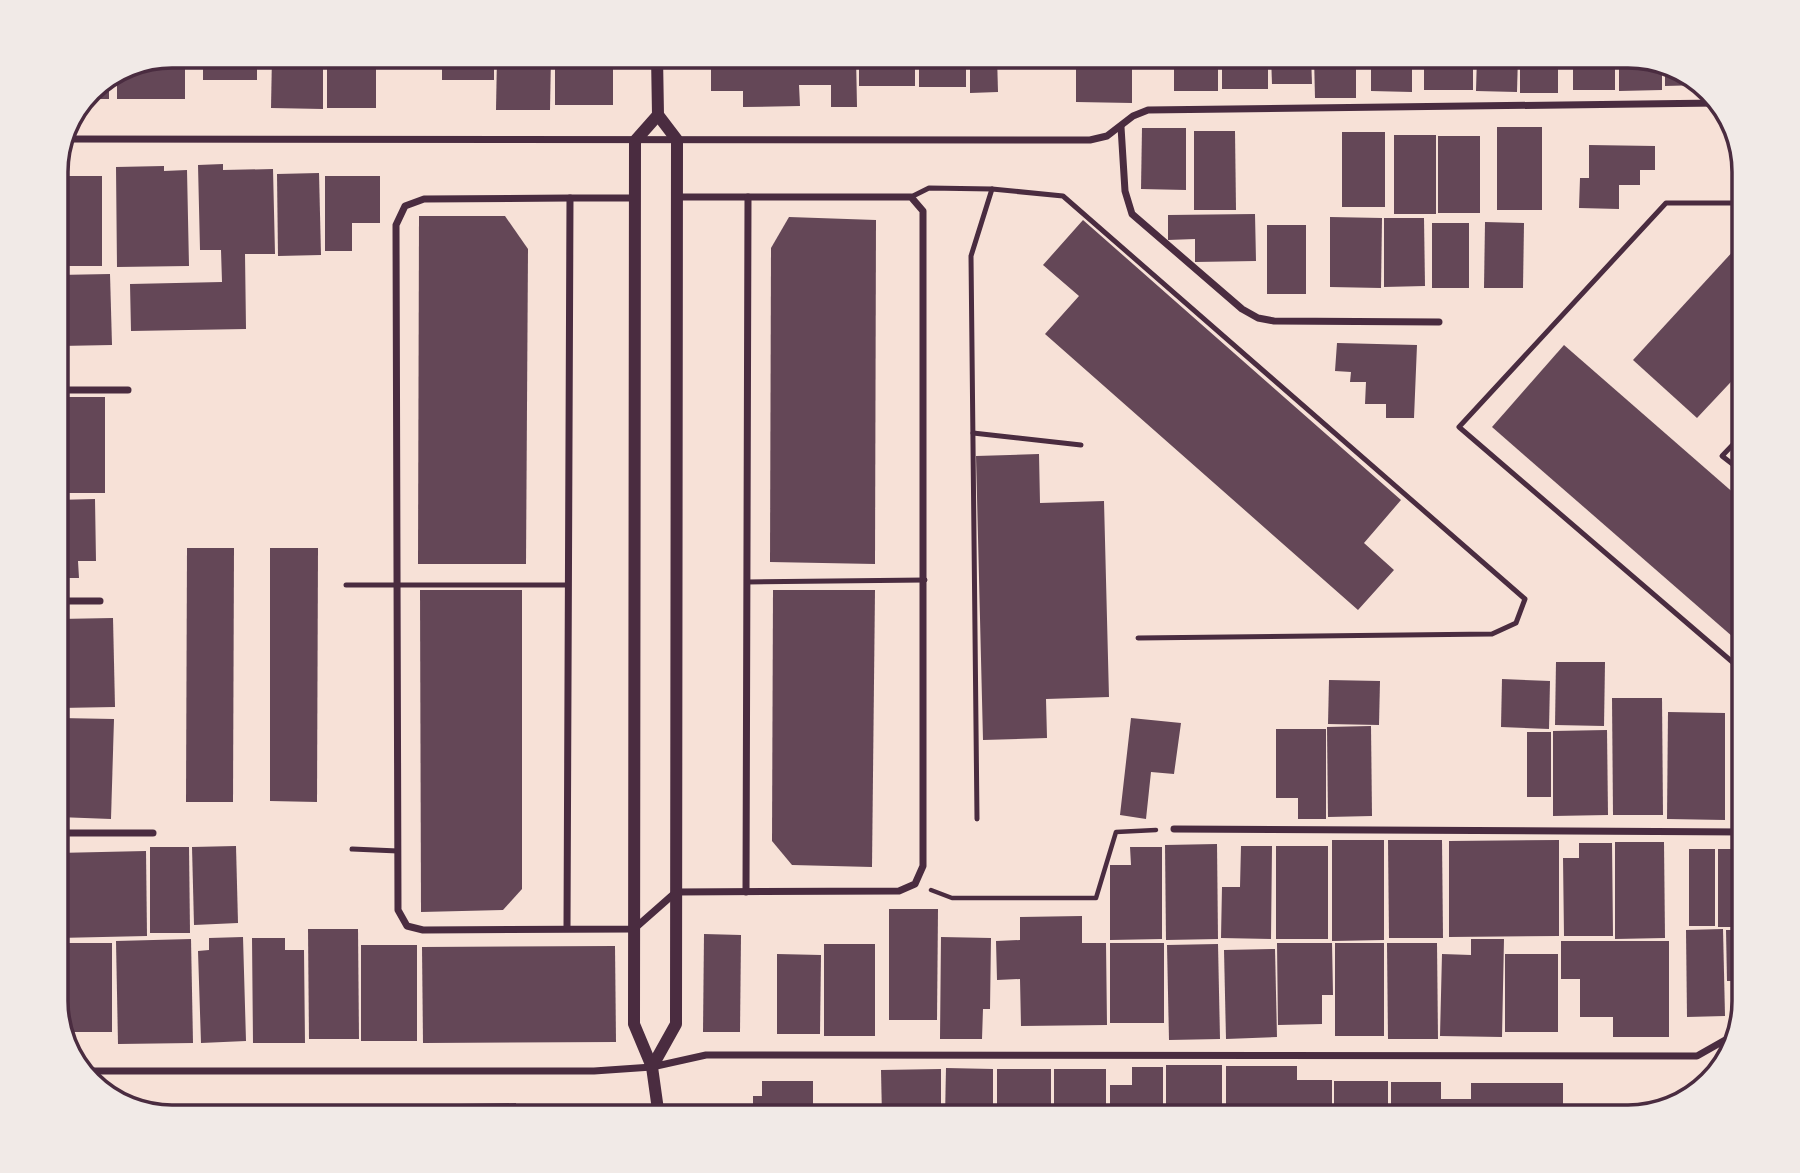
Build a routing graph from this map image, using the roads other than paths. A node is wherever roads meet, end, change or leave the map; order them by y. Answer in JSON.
{"nodes":[{"id":1,"x":657,"y":68,"type":"edge"},
{"id":2,"x":1705,"y":103,"type":"edge"},
{"id":3,"x":657,"y":115,"type":"junction"},
{"id":4,"x":1121,"y":127,"type":"junction"},
{"id":5,"x":74,"y":139,"type":"edge"},
{"id":6,"x":677,"y":140,"type":"junction"},
{"id":7,"x":635,"y":141,"type":"junction"},
{"id":8,"x":992,"y":189,"type":"junction"},
{"id":9,"x":677,"y":197,"type":"junction"},
{"id":10,"x":748,"y":197,"type":"junction"},
{"id":11,"x":911,"y":197,"type":"junction"},
{"id":12,"x":570,"y":198,"type":"junction"},
{"id":13,"x":635,"y":198,"type":"junction"},
{"id":14,"x":1732,"y":203,"type":"edge"},
{"id":15,"x":1439,"y":322,"type":"dead end"},
{"id":16,"x":68,"y":390,"type":"edge"},
{"id":17,"x":128,"y":390,"type":"dead end"},
{"id":18,"x":973,"y":433,"type":"junction"},
{"id":19,"x":1081,"y":445,"type":"dead end"},
{"id":20,"x":1732,"y":446,"type":"edge"},
{"id":21,"x":1732,"y":464,"type":"edge"},
{"id":22,"x":925,"y":580,"type":"junction"},
{"id":23,"x":747,"y":582,"type":"junction"},
{"id":24,"x":346,"y":585,"type":"dead end"},
{"id":25,"x":397,"y":585,"type":"junction"},
{"id":26,"x":568,"y":585,"type":"junction"},
{"id":27,"x":68,"y":601,"type":"edge"},
{"id":28,"x":100,"y":601,"type":"dead end"},
{"id":29,"x":1138,"y":638,"type":"dead end"},
{"id":30,"x":1732,"y":662,"type":"edge"},
{"id":31,"x":977,"y":819,"type":"dead end"},
{"id":32,"x":1174,"y":829,"type":"road end"},
{"id":33,"x":1732,"y":832,"type":"edge"},
{"id":34,"x":68,"y":833,"type":"edge"},
{"id":35,"x":153,"y":833,"type":"dead end"},
{"id":36,"x":352,"y":849,"type":"dead end"},
{"id":37,"x":398,"y":851,"type":"junction"},
{"id":38,"x":676,"y":892,"type":"junction"},
{"id":39,"x":746,"y":892,"type":"junction"},
{"id":40,"x":567,"y":928,"type":"junction"},
{"id":41,"x":634,"y":929,"type":"junction"},
{"id":42,"x":1723,"y":1041,"type":"edge"},
{"id":43,"x":652,"y":1067,"type":"junction"},
{"id":44,"x":96,"y":1071,"type":"edge"},
{"id":45,"x":657,"y":1105,"type":"edge"}],
"edges":[{"from":1,"to":3,"type":"street"},
{"from":2,"to":4,"type":"street"},
{"from":3,"to":6,"type":"street"},
{"from":3,"to":7,"type":"street"},
{"from":4,"to":6,"type":"street"},
{"from":4,"to":15,"type":"street"},
{"from":5,"to":7,"type":"street"},
{"from":6,"to":7,"type":"street"},
{"from":6,"to":9,"type":"street"},
{"from":7,"to":13,"type":"street"},
{"from":8,"to":11,"type":"lane"},
{"from":8,"to":18,"type":"lane"},
{"from":8,"to":29,"type":"lane"},
{"from":9,"to":10,"type":"street"},
{"from":9,"to":38,"type":"street"},
{"from":10,"to":11,"type":"street"},
{"from":10,"to":23,"type":"street"},
{"from":11,"to":22,"type":"street"},
{"from":12,"to":13,"type":"street"},
{"from":12,"to":25,"type":"street"},
{"from":12,"to":26,"type":"street"},
{"from":13,"to":41,"type":"street"},
{"from":14,"to":30,"type":"lane"},
{"from":16,"to":17,"type":"street"},
{"from":18,"to":19,"type":"lane"},
{"from":18,"to":31,"type":"lane"},
{"from":20,"to":21,"type":"lane"},
{"from":22,"to":23,"type":"lane"},
{"from":22,"to":39,"type":"street"},
{"from":23,"to":39,"type":"street"},
{"from":24,"to":25,"type":"lane"},
{"from":25,"to":26,"type":"lane"},
{"from":25,"to":37,"type":"street"},
{"from":26,"to":40,"type":"street"},
{"from":27,"to":28,"type":"street"},
{"from":32,"to":33,"type":"street"},
{"from":34,"to":35,"type":"street"},
{"from":36,"to":37,"type":"lane"},
{"from":37,"to":40,"type":"street"},
{"from":38,"to":39,"type":"street"},
{"from":38,"to":41,"type":"street"},
{"from":38,"to":43,"type":"street"},
{"from":40,"to":41,"type":"street"},
{"from":41,"to":43,"type":"street"},
{"from":42,"to":43,"type":"street"},
{"from":43,"to":44,"type":"street"},
{"from":43,"to":45,"type":"street"}]}
